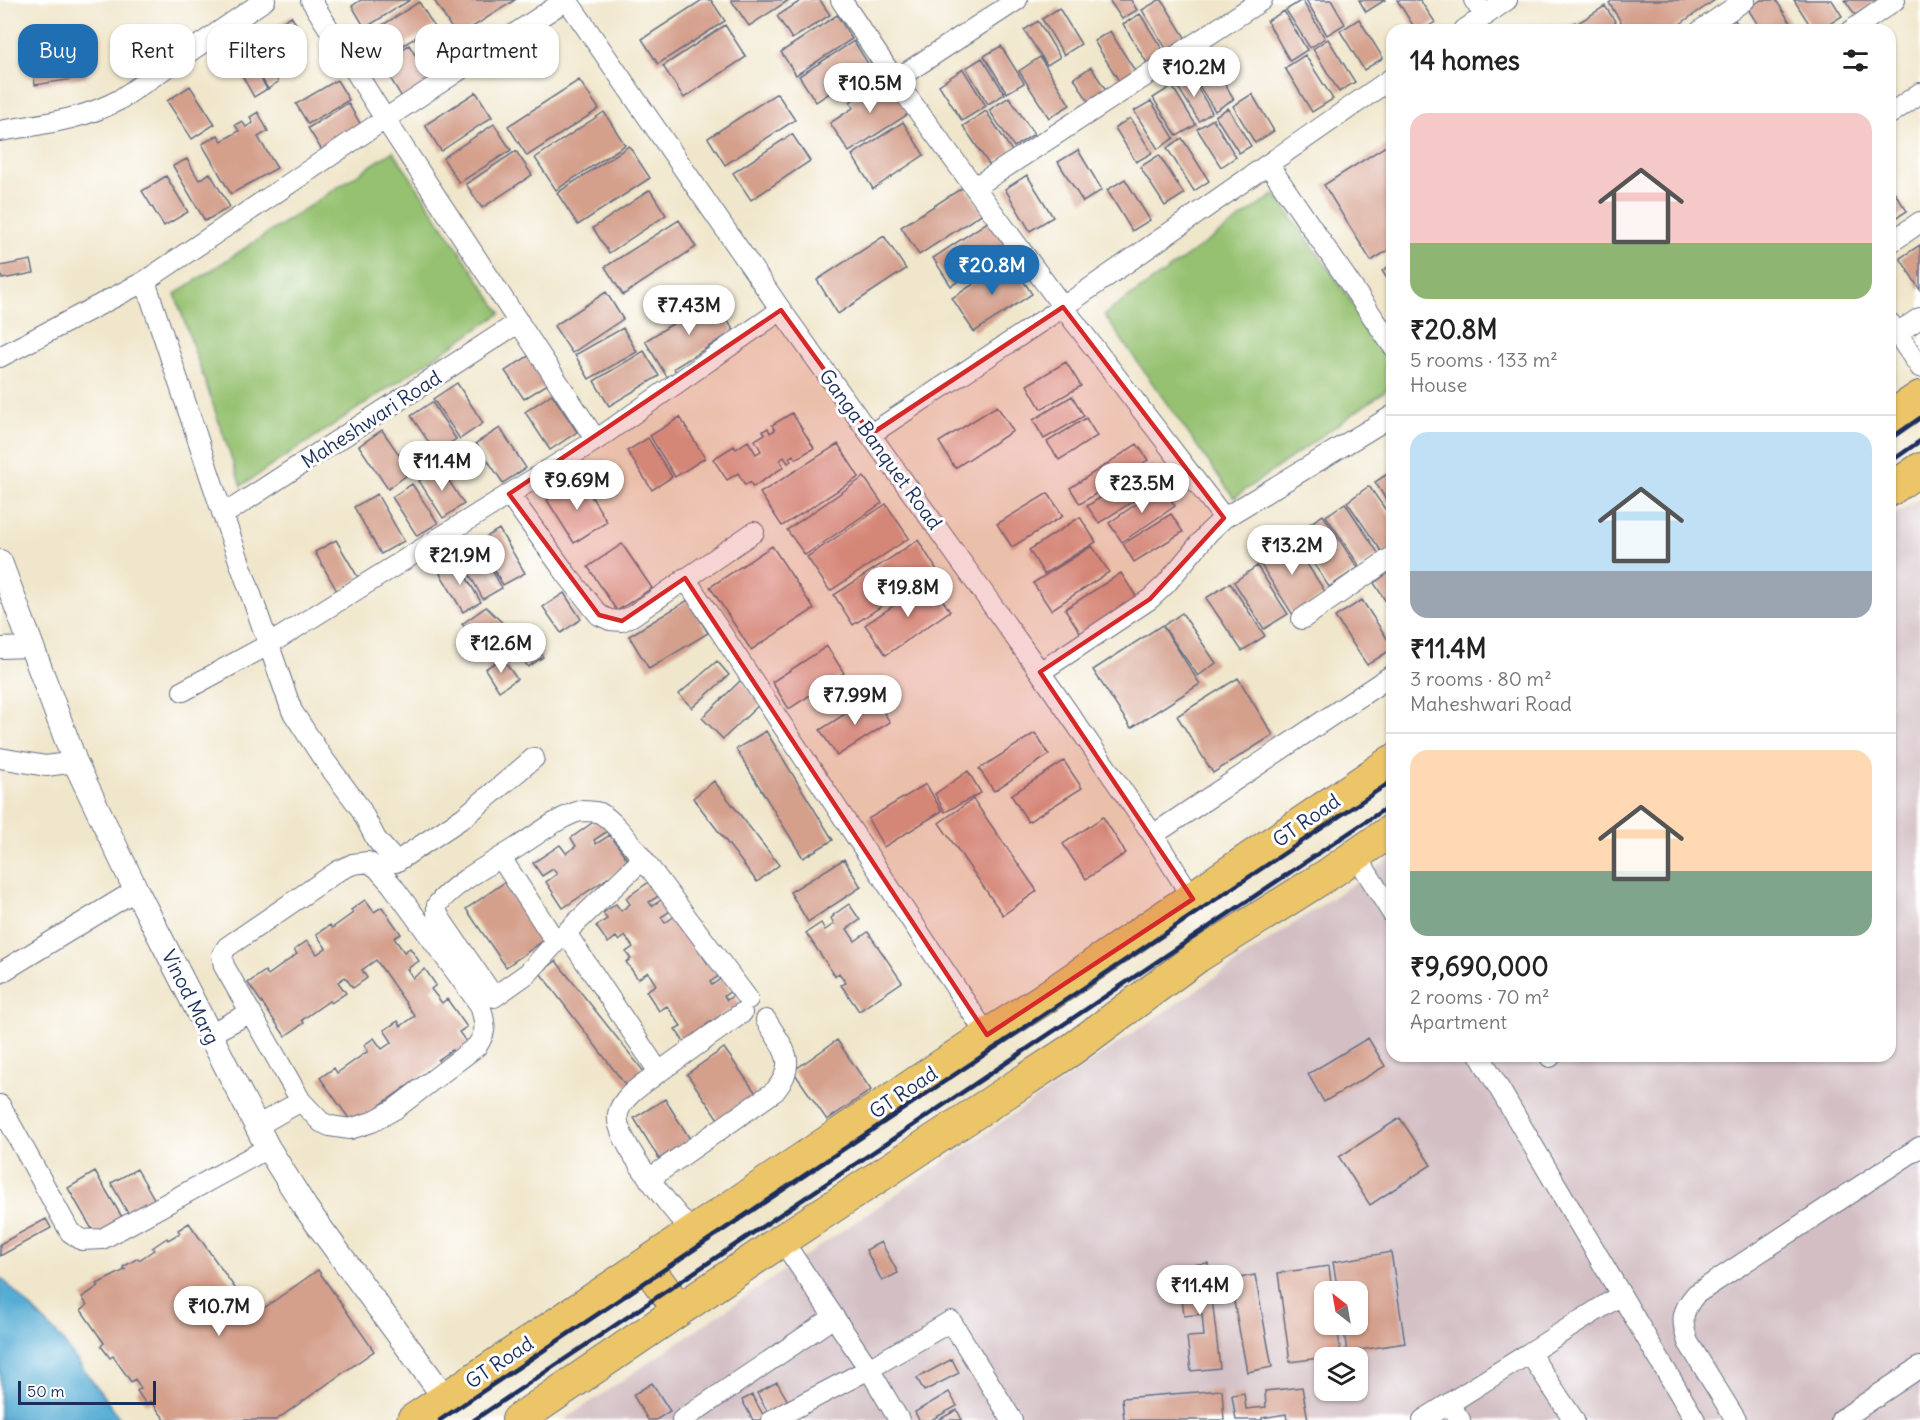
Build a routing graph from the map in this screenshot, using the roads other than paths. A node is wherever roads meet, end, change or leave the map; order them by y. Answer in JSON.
{"nodes":[{"id":1,"x":264,"y":0,"type":"edge"},
{"id":2,"x":311,"y":0,"type":"edge"},
{"id":3,"x":567,"y":0,"type":"edge"},
{"id":4,"x":841,"y":0,"type":"edge"},
{"id":5,"x":1017,"y":0,"type":"edge"},
{"id":6,"x":1262,"y":0,"type":"edge"},
{"id":7,"x":1507,"y":0,"type":"edge"},
{"id":8,"x":1745,"y":0,"type":"edge"},
{"id":9,"x":1895,"y":0,"type":"edge"},
{"id":10,"x":1480,"y":8,"type":"edge"},
{"id":11,"x":1468,"y":24,"type":"edge"},
{"id":12,"x":1710,"y":24,"type":"edge"},
{"id":13,"x":1861,"y":24,"type":"edge"},
{"id":14,"x":894,"y":80,"type":"junction"},
{"id":15,"x":1386,"y":82,"type":"edge"},
{"id":16,"x":1920,"y":93,"type":"edge"},
{"id":17,"x":1896,"y":110,"type":"edge"},
{"id":18,"x":385,"y":119,"type":"junction"},
{"id":19,"x":0,"y":131,"type":"edge"},
{"id":20,"x":1268,"y":164,"type":"junction"},
{"id":21,"x":975,"y":187,"type":"junction"},
{"id":22,"x":1920,"y":222,"type":"edge"},
{"id":23,"x":1896,"y":239,"type":"edge"},
{"id":24,"x":145,"y":281,"type":"junction"},
{"id":25,"x":1063,"y":307,"type":"junction"},
{"id":26,"x":781,"y":310,"type":"junction"},
{"id":27,"x":1920,"y":318,"type":"edge"},
{"id":28,"x":519,"y":322,"type":"junction"},
{"id":29,"x":1896,"y":327,"type":"edge"},
{"id":30,"x":1896,"y":332,"type":"edge"},
{"id":31,"x":1386,"y":336,"type":"edge"},
{"id":32,"x":0,"y":357,"type":"edge"},
{"id":33,"x":1920,"y":367,"type":"edge"},
{"id":34,"x":1920,"y":397,"type":"edge"},
{"id":35,"x":1896,"y":413,"type":"edge"},
{"id":36,"x":1386,"y":420,"type":"edge"},
{"id":37,"x":871,"y":434,"type":"junction"},
{"id":38,"x":596,"y":440,"type":"junction"},
{"id":39,"x":1920,"y":469,"type":"edge"},
{"id":40,"x":1896,"y":486,"type":"edge"},
{"id":41,"x":509,"y":494,"type":"junction"},
{"id":42,"x":223,"y":515,"type":"junction"},
{"id":43,"x":1224,"y":518,"type":"junction"},
{"id":44,"x":754,"y":532,"type":"dead end"},
{"id":45,"x":1386,"y":561,"type":"edge"},
{"id":46,"x":0,"y":562,"type":"edge"},
{"id":47,"x":685,"y":578,"type":"junction"},
{"id":48,"x":1302,"y":619,"type":"dead end"},
{"id":49,"x":268,"y":645,"type":"junction"},
{"id":50,"x":33,"y":647,"type":"junction"},
{"id":51,"x":0,"y":648,"type":"edge"},
{"id":52,"x":1040,"y":672,"type":"junction"},
{"id":53,"x":1386,"y":679,"type":"edge"},
{"id":54,"x":183,"y":691,"type":"dead end"},
{"id":55,"x":0,"y":758,"type":"edge"},
{"id":56,"x":534,"y":758,"type":"dead end"},
{"id":57,"x":75,"y":762,"type":"junction"},
{"id":58,"x":1386,"y":765,"type":"edge"},
{"id":59,"x":1386,"y":834,"type":"edge"},
{"id":60,"x":1154,"y":835,"type":"junction"},
{"id":61,"x":1356,"y":855,"type":"junction"},
{"id":62,"x":501,"y":858,"type":"junction"},
{"id":63,"x":643,"y":860,"type":"junction"},
{"id":64,"x":136,"y":890,"type":"junction"},
{"id":65,"x":1193,"y":899,"type":"junction"},
{"id":66,"x":1386,"y":903,"type":"edge"},
{"id":67,"x":561,"y":938,"type":"junction"},
{"id":68,"x":0,"y":973,"type":"edge"},
{"id":69,"x":251,"y":1012,"type":"junction"},
{"id":70,"x":766,"y":1020,"type":"dead end"},
{"id":71,"x":210,"y":1034,"type":"junction"},
{"id":72,"x":987,"y":1035,"type":"junction"},
{"id":73,"x":1484,"y":1062,"type":"edge"},
{"id":74,"x":659,"y":1072,"type":"junction"},
{"id":75,"x":301,"y":1101,"type":"junction"},
{"id":76,"x":0,"y":1105,"type":"edge"},
{"id":77,"x":258,"y":1126,"type":"junction"},
{"id":78,"x":1920,"y":1147,"type":"edge"},
{"id":79,"x":268,"y":1148,"type":"junction"},
{"id":80,"x":650,"y":1179,"type":"junction"},
{"id":81,"x":693,"y":1233,"type":"junction"},
{"id":82,"x":782,"y":1240,"type":"junction"},
{"id":83,"x":646,"y":1265,"type":"junction"},
{"id":84,"x":1621,"y":1295,"type":"junction"},
{"id":85,"x":679,"y":1310,"type":"junction"},
{"id":86,"x":834,"y":1317,"type":"junction"},
{"id":87,"x":1530,"y":1354,"type":"junction"},
{"id":88,"x":1920,"y":1367,"type":"edge"},
{"id":89,"x":869,"y":1369,"type":"junction"},
{"id":90,"x":445,"y":1398,"type":"junction"},
{"id":91,"x":1454,"y":1412,"type":"edge"},
{"id":92,"x":780,"y":1418,"type":"edge"},
{"id":93,"x":413,"y":1420,"type":"edge"},
{"id":94,"x":518,"y":1420,"type":"edge"},
{"id":95,"x":682,"y":1420,"type":"edge"},
{"id":96,"x":899,"y":1420,"type":"edge"},
{"id":97,"x":1012,"y":1420,"type":"edge"},
{"id":98,"x":1423,"y":1420,"type":"edge"},
{"id":99,"x":1574,"y":1420,"type":"edge"},
{"id":100,"x":1695,"y":1420,"type":"edge"},
{"id":101,"x":1736,"y":1420,"type":"edge"},
{"id":102,"x":1841,"y":1420,"type":"edge"}],
"edges":[{"from":1,"to":19,"type":"street"},
{"from":2,"to":18,"type":"street"},
{"from":3,"to":18,"type":"street"},
{"from":3,"to":26,"type":"street","name":"Ganga Banquet Road"},
{"from":4,"to":14,"type":"street"},
{"from":5,"to":14,"type":"street"},
{"from":6,"to":21,"type":"street"},
{"from":7,"to":10,"type":"street"},
{"from":8,"to":12,"type":"street"},
{"from":9,"to":13,"type":"street"},
{"from":10,"to":11,"type":"street"},
{"from":14,"to":21,"type":"street"},
{"from":15,"to":20,"type":"street"},
{"from":16,"to":17,"type":"street"},
{"from":18,"to":24,"type":"street"},
{"from":18,"to":28,"type":"street"},
{"from":20,"to":25,"type":"street"},
{"from":20,"to":31,"type":"street"},
{"from":21,"to":25,"type":"street"},
{"from":22,"to":23,"type":"street"},
{"from":24,"to":32,"type":"street"},
{"from":24,"to":42,"type":"street"},
{"from":25,"to":37,"type":"street"},
{"from":25,"to":43,"type":"street"},
{"from":26,"to":37,"type":"street","name":"Ganga Banquet Road"},
{"from":26,"to":38,"type":"street"},
{"from":27,"to":29,"type":"street"},
{"from":28,"to":38,"type":"street"},
{"from":28,"to":42,"type":"street","name":"Maheshwari Road"},
{"from":30,"to":33,"type":"street"},
{"from":34,"to":35,"type":"highway"},
{"from":36,"to":43,"type":"street"},
{"from":37,"to":52,"type":"street","name":"Ganga Banquet Road"},
{"from":38,"to":41,"type":"street"},
{"from":39,"to":40,"type":"highway"},
{"from":41,"to":47,"type":"street"},
{"from":41,"to":49,"type":"street"},
{"from":42,"to":49,"type":"street"},
{"from":43,"to":52,"type":"street"},
{"from":44,"to":47,"type":"street"},
{"from":45,"to":48,"type":"street"},
{"from":46,"to":50,"type":"street","name":"Vinod Marg"},
{"from":47,"to":72,"type":"street"},
{"from":49,"to":54,"type":"street"},
{"from":49,"to":56,"type":"street"},
{"from":50,"to":51,"type":"street"},
{"from":50,"to":57,"type":"street","name":"Vinod Marg"},
{"from":52,"to":60,"type":"street","name":"Ganga Banquet Road"},
{"from":53,"to":60,"type":"street"},
{"from":55,"to":57,"type":"street"},
{"from":57,"to":64,"type":"street","name":"Vinod Marg"},
{"from":58,"to":65,"type":"highway","name":"GT Road"},
{"from":59,"to":61,"type":"highway"},
{"from":60,"to":65,"type":"street","name":"Ganga Banquet Road"},
{"from":61,"to":66,"type":"street"},
{"from":61,"to":82,"type":"highway"},
{"from":62,"to":63,"type":"street"},
{"from":62,"to":67,"type":"street"},
{"from":62,"to":67,"type":"street"},
{"from":63,"to":67,"type":"street"},
{"from":63,"to":74,"type":"street"},
{"from":64,"to":68,"type":"street"},
{"from":64,"to":71,"type":"street","name":"Vinod Marg"},
{"from":65,"to":72,"type":"highway","name":"GT Road"},
{"from":67,"to":74,"type":"street"},
{"from":69,"to":71,"type":"street"},
{"from":69,"to":75,"type":"street"},
{"from":69,"to":75,"type":"street"},
{"from":70,"to":80,"type":"street"},
{"from":71,"to":77,"type":"street","name":"Vinod Marg"},
{"from":72,"to":81,"type":"highway","name":"GT Road"},
{"from":73,"to":84,"type":"street"},
{"from":74,"to":80,"type":"street"},
{"from":75,"to":77,"type":"street"},
{"from":76,"to":79,"type":"street"},
{"from":77,"to":79,"type":"street","name":"Vinod Marg"},
{"from":78,"to":101,"type":"street"},
{"from":79,"to":90,"type":"street","name":"Vinod Marg"},
{"from":80,"to":81,"type":"street"},
{"from":81,"to":83,"type":"highway","name":"GT Road"},
{"from":82,"to":85,"type":"highway"},
{"from":82,"to":86,"type":"street"},
{"from":83,"to":85,"type":"highway"},
{"from":83,"to":90,"type":"highway","name":"GT Road"},
{"from":84,"to":87,"type":"street"},
{"from":84,"to":100,"type":"street"},
{"from":85,"to":94,"type":"highway"},
{"from":86,"to":89,"type":"street"},
{"from":86,"to":95,"type":"street"},
{"from":87,"to":91,"type":"street"},
{"from":87,"to":99,"type":"street"},
{"from":88,"to":102,"type":"street"},
{"from":89,"to":92,"type":"street"},
{"from":89,"to":96,"type":"street"},
{"from":89,"to":97,"type":"street"},
{"from":90,"to":93,"type":"highway","name":"GT Road"},
{"from":91,"to":98,"type":"street"}]}
